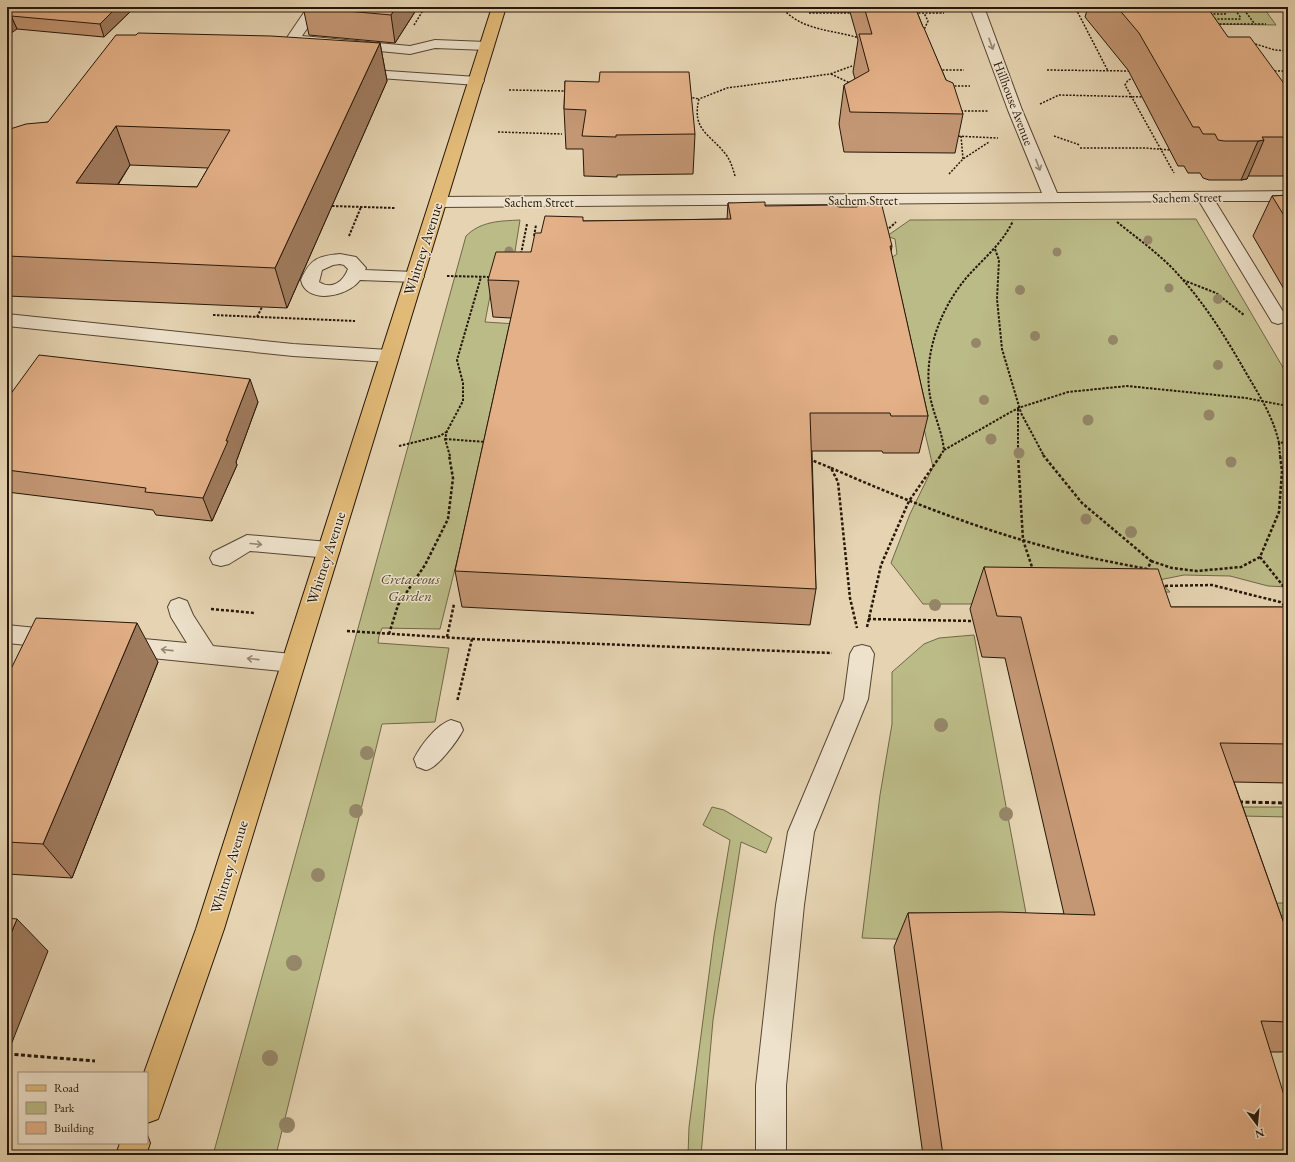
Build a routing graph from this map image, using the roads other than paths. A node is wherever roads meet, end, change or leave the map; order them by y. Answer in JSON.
{"nodes":[{"id":1,"x":499,"y":7,"type":"edge"},
{"id":2,"x":977,"y":7,"type":"edge"},
{"id":3,"x":312,"y":11,"type":"dead end"},
{"id":4,"x":487,"y":46,"type":"junction"},
{"id":5,"x":344,"y":72,"type":"edge"},
{"id":6,"x":477,"y":80,"type":"junction"},
{"id":7,"x":1204,"y":196,"type":"junction"},
{"id":8,"x":1288,"y":196,"type":"edge"},
{"id":9,"x":1052,"y":199,"type":"junction"},
{"id":10,"x":438,"y":202,"type":"junction"},
{"id":11,"x":355,"y":275,"type":"junction"},
{"id":12,"x":415,"y":277,"type":"junction"},
{"id":13,"x":1278,"y":318,"type":"dead end"},
{"id":14,"x":7,"y":320,"type":"edge"},
{"id":15,"x":389,"y":356,"type":"junction"},
{"id":16,"x":328,"y":550,"type":"junction"},
{"id":17,"x":221,"y":558,"type":"dead end"},
{"id":18,"x":179,"y":607,"type":"road end"},
{"id":19,"x":7,"y":634,"type":"edge"},
{"id":20,"x":75,"y":641,"type":"edge"},
{"id":21,"x":98,"y":643,"type":"edge"},
{"id":22,"x":206,"y":654,"type":"junction"},
{"id":23,"x":862,"y":654,"type":"road end"},
{"id":24,"x":292,"y":663,"type":"junction"},
{"id":25,"x":451,"y":730,"type":"road end"},
{"id":26,"x":426,"y":759,"type":"dead end"},
{"id":27,"x":148,"y":1105,"type":"edge"},
{"id":28,"x":135,"y":1144,"type":"edge"},
{"id":29,"x":130,"y":1155,"type":"edge"},
{"id":30,"x":771,"y":1155,"type":"edge"}],
"edges":[{"from":1,"to":4,"type":"main road","name":"Whitney Avenue"},
{"from":2,"to":9,"type":"street","name":"Hillhouse Avenue","one_way":true},
{"from":3,"to":4,"type":"street"},
{"from":4,"to":6,"type":"main road","name":"Whitney Avenue"},
{"from":5,"to":6,"type":"street"},
{"from":6,"to":10,"type":"main road","name":"Whitney Avenue"},
{"from":7,"to":8,"type":"street","name":"Sachem Street"},
{"from":7,"to":9,"type":"street","name":"Sachem Street"},
{"from":7,"to":13,"type":"street"},
{"from":9,"to":10,"type":"street","name":"Sachem Street"},
{"from":10,"to":12,"type":"main road","name":"Whitney Avenue"},
{"from":11,"to":11,"type":"street"},
{"from":11,"to":12,"type":"street"},
{"from":12,"to":15,"type":"main road","name":"Whitney Avenue"},
{"from":14,"to":15,"type":"street"},
{"from":15,"to":16,"type":"main road","name":"Whitney Avenue"},
{"from":17,"to":16,"type":"street","one_way":true},
{"from":16,"to":24,"type":"main road","name":"Whitney Avenue"},
{"from":18,"to":22,"type":"street"},
{"from":19,"to":20,"type":"street"},
{"from":22,"to":21,"type":"street","one_way":true},
{"from":24,"to":22,"type":"street","one_way":true},
{"from":23,"to":30,"type":"street"},
{"from":24,"to":27,"type":"main road","name":"Whitney Avenue"},
{"from":25,"to":26,"type":"street"},
{"from":28,"to":29,"type":"main road"}]}
